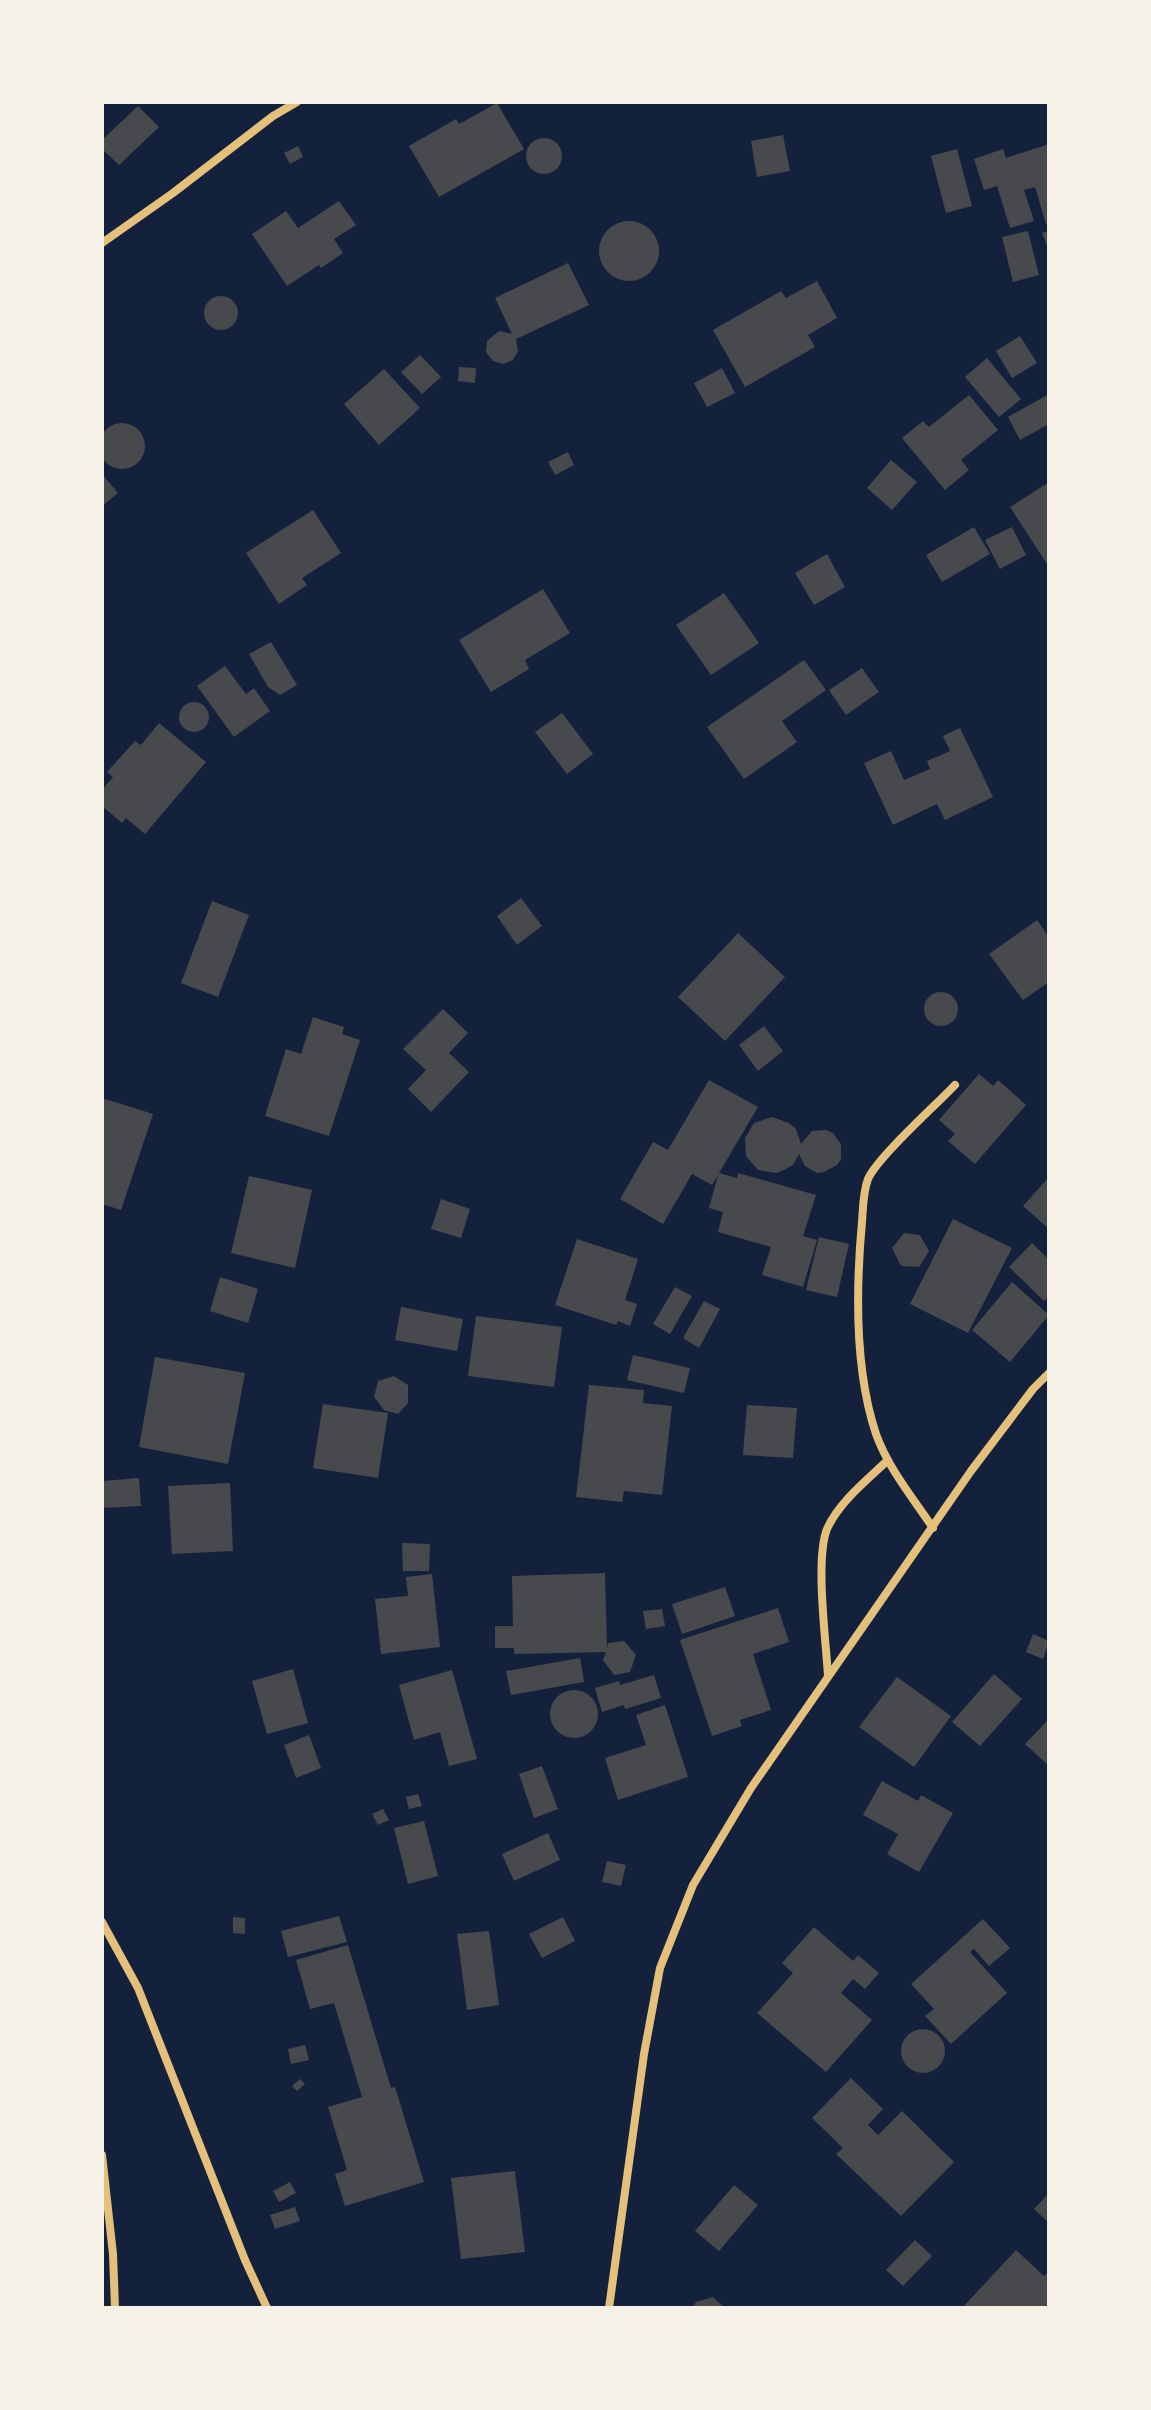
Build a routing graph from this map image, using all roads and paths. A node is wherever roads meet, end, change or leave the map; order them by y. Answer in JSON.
{"nodes":[{"id":1,"x":297,"y":102,"type":"edge"},
{"id":2,"x":102,"y":243,"type":"edge"},
{"id":3,"x":955,"y":1085,"type":"dead end"},
{"id":4,"x":1049,"y":1373,"type":"edge"},
{"id":5,"x":888,"y":1460,"type":"junction"},
{"id":6,"x":933,"y":1528,"type":"junction"},
{"id":7,"x":828,"y":1677,"type":"junction"},
{"id":8,"x":102,"y":1922,"type":"edge"},
{"id":9,"x":102,"y":2155,"type":"edge"},
{"id":10,"x":115,"y":2308,"type":"edge"},
{"id":11,"x":267,"y":2308,"type":"edge"},
{"id":12,"x":609,"y":2308,"type":"edge"}],
"edges":[{"from":1,"to":2,"type":"street"},
{"from":3,"to":5,"type":"street"},
{"from":4,"to":6,"type":"street"},
{"from":5,"to":6,"type":"street"},
{"from":5,"to":7,"type":"street"},
{"from":6,"to":7,"type":"street"},
{"from":7,"to":12,"type":"street"},
{"from":8,"to":11,"type":"street"},
{"from":9,"to":10,"type":"street"}]}
